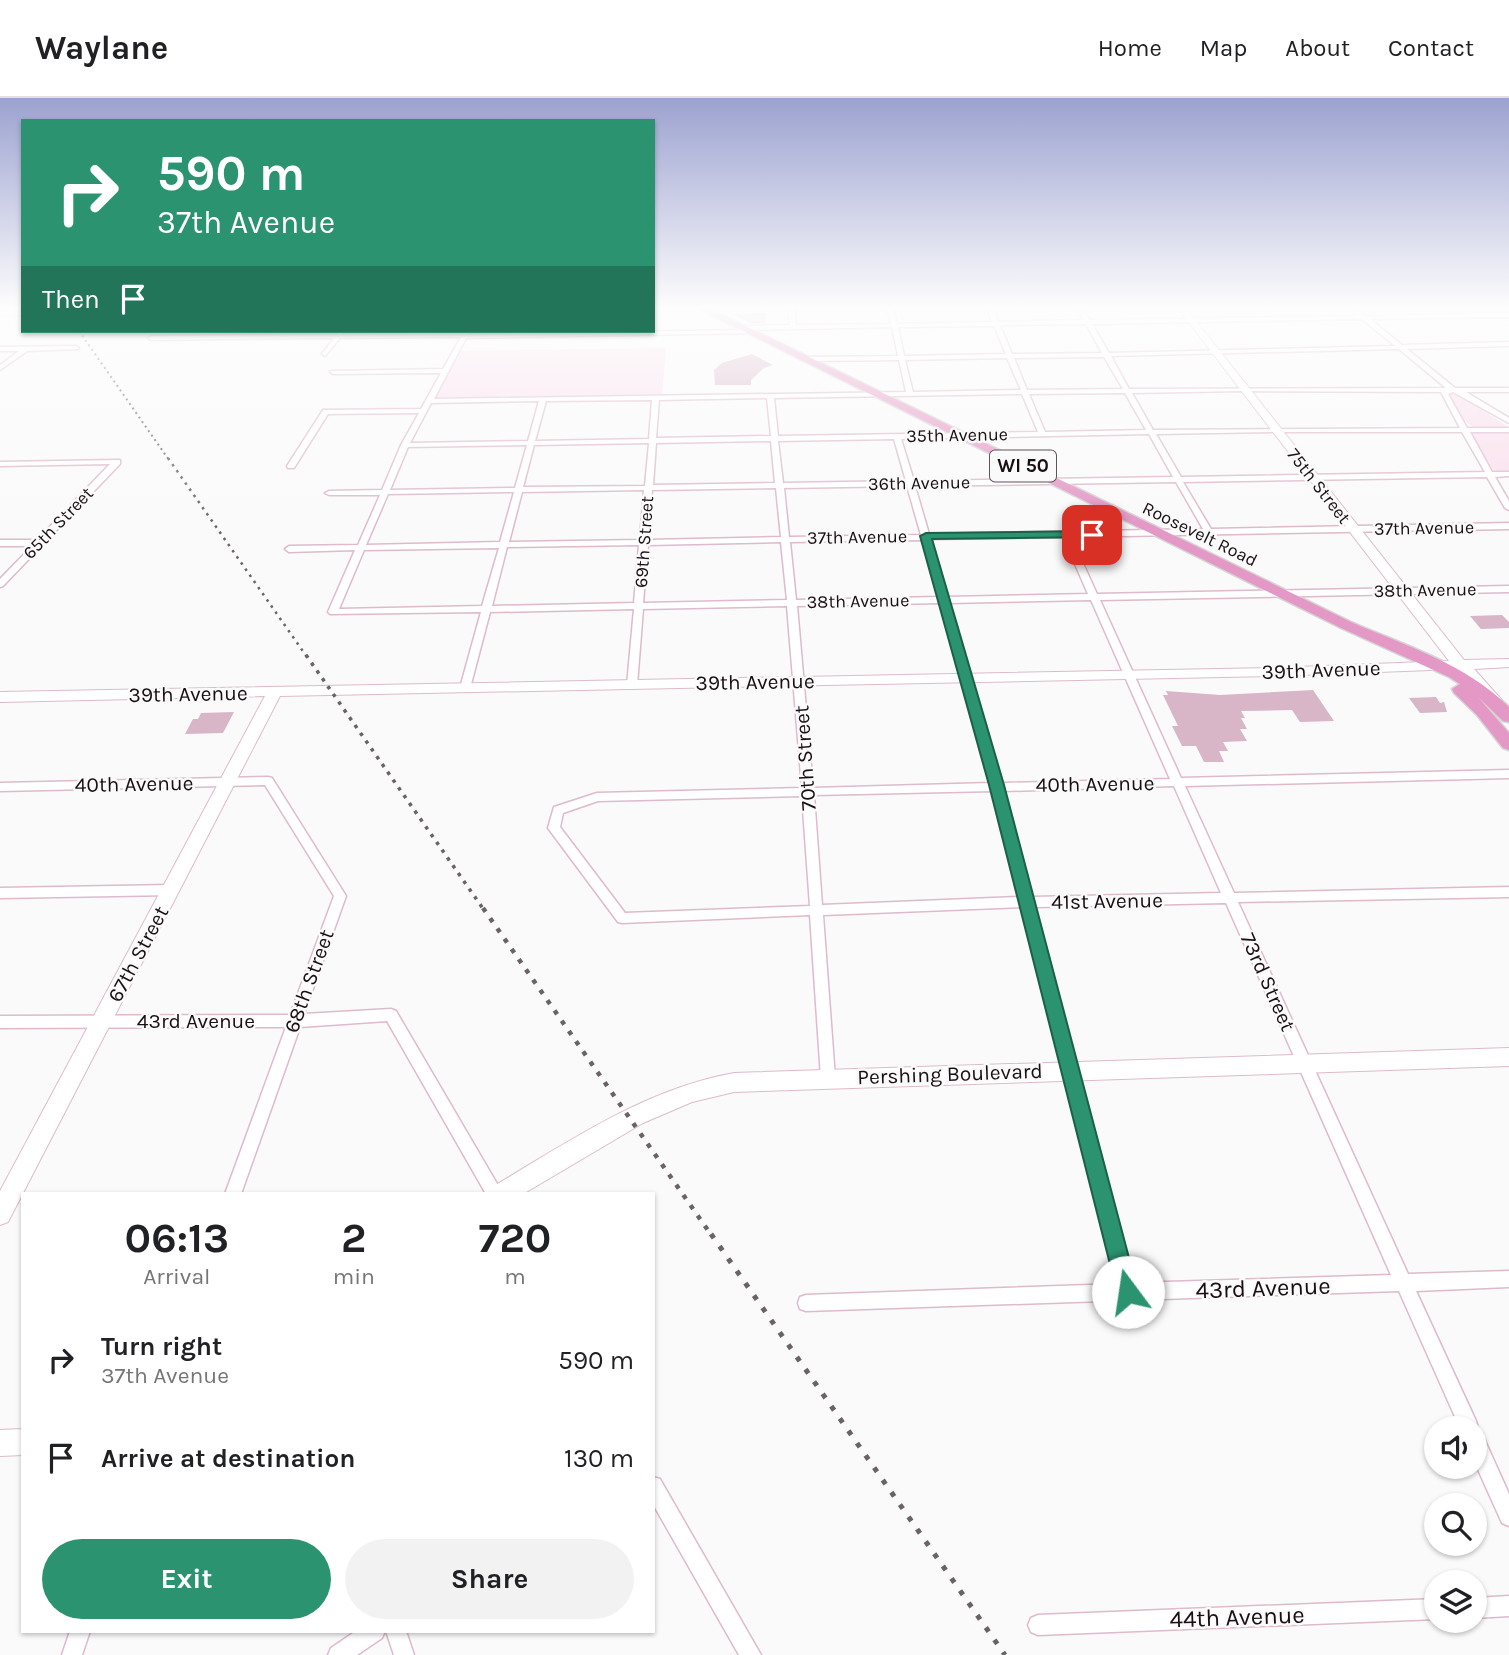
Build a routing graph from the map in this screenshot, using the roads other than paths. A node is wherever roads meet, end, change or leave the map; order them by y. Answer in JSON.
{"nodes":[{"id":1,"x":440,"y":380,"type":"edge"},
{"id":2,"x":848,"y":380,"type":"edge"},
{"id":3,"x":906,"y":380,"type":"edge"},
{"id":4,"x":1019,"y":380,"type":"edge"},
{"id":5,"x":1121,"y":380,"type":"edge"},
{"id":6,"x":1237,"y":380,"type":"edge"},
{"id":7,"x":1439,"y":380,"type":"edge"},
{"id":8,"x":1244,"y":389,"type":"junction"},
{"id":9,"x":1451,"y":389,"type":"junction"},
{"id":10,"x":1509,"y":390,"type":"edge"},
{"id":11,"x":1024,"y":392,"type":"junction"},
{"id":12,"x":1128,"y":392,"type":"junction"},
{"id":13,"x":877,"y":394,"type":"junction"},
{"id":14,"x":910,"y":394,"type":"junction"},
{"id":15,"x":770,"y":396,"type":"junction"},
{"id":16,"x":656,"y":398,"type":"junction"},
{"id":17,"x":543,"y":399,"type":"junction"},
{"id":18,"x":429,"y":401,"type":"junction"},
{"id":19,"x":423,"y":411,"type":"junction"},
{"id":20,"x":1509,"y":421,"type":"edge"},
{"id":21,"x":1465,"y":429,"type":"junction"},
{"id":22,"x":1275,"y":430,"type":"junction"},
{"id":23,"x":1509,"y":430,"type":"edge"},
{"id":24,"x":1150,"y":432,"type":"junction"},
{"id":25,"x":1042,"y":433,"type":"junction"},
{"id":26,"x":958,"y":435,"type":"junction"},
{"id":27,"x":897,"y":436,"type":"junction"},
{"id":28,"x":775,"y":438,"type":"junction"},
{"id":29,"x":652,"y":440,"type":"junction"},
{"id":30,"x":532,"y":442,"type":"junction"},
{"id":31,"x":405,"y":445,"type":"junction"},
{"id":32,"x":0,"y":464,"type":"edge"},
{"id":33,"x":292,"y":466,"type":"dead end"},
{"id":34,"x":1490,"y":474,"type":"junction"},
{"id":35,"x":1509,"y":474,"type":"edge"},
{"id":36,"x":1310,"y":476,"type":"junction"},
{"id":37,"x":1177,"y":478,"type":"junction"},
{"id":38,"x":1053,"y":480,"type":"junction"},
{"id":39,"x":910,"y":483,"type":"junction"},
{"id":40,"x":780,"y":485,"type":"junction"},
{"id":41,"x":648,"y":488,"type":"junction"},
{"id":42,"x":519,"y":490,"type":"junction"},
{"id":43,"x":384,"y":492,"type":"junction"},
{"id":44,"x":329,"y":493,"type":"dead end"},
{"id":45,"x":1509,"y":508,"type":"edge"},
{"id":46,"x":1509,"y":526,"type":"edge"},
{"id":47,"x":1353,"y":529,"type":"junction"},
{"id":48,"x":1208,"y":531,"type":"junction"},
{"id":49,"x":1158,"y":533,"type":"junction"},
{"id":50,"x":1066,"y":535,"type":"junction"},
{"id":51,"x":926,"y":536,"type":"junction"},
{"id":52,"x":786,"y":539,"type":"junction"},
{"id":53,"x":644,"y":542,"type":"junction"},
{"id":54,"x":39,"y":543,"type":"junction"},
{"id":55,"x":0,"y":544,"type":"edge"},
{"id":56,"x":504,"y":544,"type":"junction"},
{"id":57,"x":360,"y":547,"type":"junction"},
{"id":58,"x":289,"y":549,"type":"dead end"},
{"id":59,"x":0,"y":584,"type":"edge"},
{"id":60,"x":1509,"y":589,"type":"edge"},
{"id":61,"x":1401,"y":591,"type":"junction"},
{"id":62,"x":1280,"y":592,"type":"junction"},
{"id":63,"x":1094,"y":597,"type":"junction"},
{"id":64,"x":944,"y":599,"type":"junction"},
{"id":65,"x":792,"y":602,"type":"junction"},
{"id":66,"x":639,"y":605,"type":"junction"},
{"id":67,"x":486,"y":609,"type":"junction"},
{"id":68,"x":1509,"y":663,"type":"edge"},
{"id":69,"x":1429,"y":665,"type":"junction"},
{"id":70,"x":1458,"y":671,"type":"junction"},
{"id":71,"x":1129,"y":674,"type":"junction"},
{"id":72,"x":966,"y":677,"type":"junction"},
{"id":73,"x":800,"y":681,"type":"junction"},
{"id":74,"x":632,"y":685,"type":"junction"},
{"id":75,"x":465,"y":688,"type":"junction"},
{"id":76,"x":274,"y":693,"type":"junction"},
{"id":77,"x":1468,"y":696,"type":"junction"},
{"id":78,"x":0,"y":697,"type":"edge"},
{"id":79,"x":1509,"y":717,"type":"edge"},
{"id":80,"x":1509,"y":744,"type":"edge"},
{"id":81,"x":1509,"y":774,"type":"edge"},
{"id":82,"x":268,"y":781,"type":"joint"},
{"id":83,"x":228,"y":782,"type":"junction"},
{"id":84,"x":1178,"y":782,"type":"junction"},
{"id":85,"x":997,"y":785,"type":"junction"},
{"id":86,"x":0,"y":787,"type":"edge"},
{"id":87,"x":807,"y":790,"type":"junction"},
{"id":88,"x":172,"y":890,"type":"junction"},
{"id":89,"x":0,"y":892,"type":"edge"},
{"id":90,"x":1509,"y":892,"type":"edge"},
{"id":91,"x":1231,"y":899,"type":"junction"},
{"id":92,"x":1028,"y":902,"type":"junction"},
{"id":93,"x":817,"y":912,"type":"junction"},
{"id":94,"x":622,"y":918,"type":"joint"},
{"id":95,"x":103,"y":1020,"type":"junction"},
{"id":96,"x":294,"y":1021,"type":"junction"},
{"id":97,"x":0,"y":1022,"type":"edge"},
{"id":98,"x":1509,"y":1057,"type":"edge"},
{"id":99,"x":1305,"y":1064,"type":"junction"},
{"id":100,"x":1072,"y":1071,"type":"junction"},
{"id":101,"x":828,"y":1078,"type":"junction"},
{"id":102,"x":6,"y":1187,"type":"edge"},
{"id":103,"x":234,"y":1192,"type":"edge"},
{"id":104,"x":494,"y":1192,"type":"edge"},
{"id":105,"x":505,"y":1192,"type":"edge"},
{"id":106,"x":0,"y":1213,"type":"edge"},
{"id":107,"x":1509,"y":1279,"type":"edge"},
{"id":108,"x":1404,"y":1283,"type":"junction"},
{"id":109,"x":1128,"y":1292,"type":"junction"},
{"id":110,"x":806,"y":1303,"type":"dead end"},
{"id":111,"x":1464,"y":1416,"type":"edge"},
{"id":112,"x":21,"y":1442,"type":"edge"},
{"id":113,"x":0,"y":1443,"type":"edge"},
{"id":114,"x":1487,"y":1467,"type":"edge"},
{"id":115,"x":655,"y":1489,"type":"edge"},
{"id":116,"x":1509,"y":1516,"type":"edge"},
{"id":117,"x":1509,"y":1606,"type":"edge"},
{"id":118,"x":1487,"y":1607,"type":"edge"},
{"id":119,"x":1424,"y":1610,"type":"edge"},
{"id":120,"x":1038,"y":1625,"type":"dead end"},
{"id":121,"x":79,"y":1633,"type":"edge"},
{"id":122,"x":372,"y":1633,"type":"edge"},
{"id":123,"x":397,"y":1633,"type":"edge"},
{"id":124,"x":72,"y":1655,"type":"edge"},
{"id":125,"x":338,"y":1655,"type":"edge"},
{"id":126,"x":404,"y":1655,"type":"edge"},
{"id":127,"x":751,"y":1655,"type":"edge"}],
"edges":[{"from":1,"to":18,"type":"street"},
{"from":2,"to":13,"type":"main road","name":"Roosevelt Road","number":"WI 50"},
{"from":3,"to":14,"type":"street"},
{"from":4,"to":11,"type":"street"},
{"from":5,"to":12,"type":"street"},
{"from":6,"to":8,"type":"street","name":"75th Street"},
{"from":7,"to":9,"type":"street"},
{"from":8,"to":9,"type":"street"},
{"from":8,"to":12,"type":"street"},
{"from":8,"to":22,"type":"street","name":"75th Street"},
{"from":9,"to":10,"type":"street"},
{"from":9,"to":20,"type":"street"},
{"from":9,"to":21,"type":"street"},
{"from":11,"to":12,"type":"street"},
{"from":11,"to":14,"type":"street"},
{"from":11,"to":25,"type":"street"},
{"from":12,"to":24,"type":"street"},
{"from":13,"to":14,"type":"street"},
{"from":13,"to":15,"type":"street"},
{"from":13,"to":26,"type":"main road","name":"Roosevelt Road","number":"WI 50"},
{"from":15,"to":16,"type":"street"},
{"from":15,"to":28,"type":"street","name":"70th Street"},
{"from":16,"to":17,"type":"street"},
{"from":16,"to":29,"type":"street","name":"69th Street"},
{"from":17,"to":18,"type":"street"},
{"from":17,"to":30,"type":"street"},
{"from":18,"to":19,"type":"street"},
{"from":19,"to":31,"type":"street"},
{"from":19,"to":33,"type":"street"},
{"from":21,"to":22,"type":"street","name":"35th Avenue"},
{"from":21,"to":23,"type":"street","name":"35th Avenue"},
{"from":21,"to":34,"type":"street"},
{"from":22,"to":24,"type":"street","name":"35th Avenue"},
{"from":22,"to":36,"type":"street","name":"75th Street"},
{"from":24,"to":25,"type":"street","name":"35th Avenue"},
{"from":24,"to":37,"type":"street"},
{"from":25,"to":26,"type":"street","name":"35th Avenue"},
{"from":26,"to":27,"type":"street","name":"35th Avenue"},
{"from":26,"to":38,"type":"main road","name":"Roosevelt Road","number":"WI 50"},
{"from":27,"to":28,"type":"street","name":"35th Avenue"},
{"from":27,"to":39,"type":"street"},
{"from":28,"to":29,"type":"street","name":"35th Avenue"},
{"from":28,"to":40,"type":"street","name":"70th Street"},
{"from":29,"to":30,"type":"street","name":"35th Avenue"},
{"from":29,"to":41,"type":"street","name":"69th Street"},
{"from":30,"to":31,"type":"street","name":"35th Avenue"},
{"from":30,"to":42,"type":"street"},
{"from":31,"to":43,"type":"street"},
{"from":32,"to":54,"type":"street","name":"65th Street"},
{"from":34,"to":35,"type":"street","name":"36th Avenue"},
{"from":34,"to":36,"type":"street","name":"36th Avenue"},
{"from":34,"to":45,"type":"street"},
{"from":36,"to":37,"type":"street","name":"36th Avenue"},
{"from":36,"to":47,"type":"street","name":"75th Street"},
{"from":37,"to":38,"type":"street","name":"36th Avenue"},
{"from":37,"to":48,"type":"street"},
{"from":38,"to":39,"type":"street","name":"36th Avenue"},
{"from":38,"to":49,"type":"main road","name":"Roosevelt Road","number":"WI 50"},
{"from":39,"to":40,"type":"street","name":"36th Avenue"},
{"from":39,"to":51,"type":"street"},
{"from":40,"to":41,"type":"street","name":"36th Avenue"},
{"from":40,"to":52,"type":"street","name":"70th Street"},
{"from":41,"to":42,"type":"street","name":"36th Avenue"},
{"from":41,"to":53,"type":"street","name":"69th Street"},
{"from":42,"to":43,"type":"street","name":"36th Avenue"},
{"from":42,"to":56,"type":"street"},
{"from":43,"to":44,"type":"street","name":"36th Avenue"},
{"from":43,"to":57,"type":"street"},
{"from":46,"to":47,"type":"street","name":"37th Avenue"},
{"from":47,"to":48,"type":"street","name":"37th Avenue"},
{"from":47,"to":61,"type":"street","name":"75th Street"},
{"from":48,"to":49,"type":"street","name":"37th Avenue"},
{"from":49,"to":50,"type":"street","name":"37th Avenue"},
{"from":49,"to":62,"type":"main road","name":"Roosevelt Road","number":"WI 50"},
{"from":50,"to":51,"type":"street","name":"37th Avenue"},
{"from":50,"to":63,"type":"street","name":"73rd Street"},
{"from":51,"to":52,"type":"street","name":"37th Avenue"},
{"from":51,"to":64,"type":"street"},
{"from":52,"to":53,"type":"street","name":"37th Avenue"},
{"from":52,"to":65,"type":"street","name":"70th Street"},
{"from":53,"to":56,"type":"street","name":"37th Avenue"},
{"from":53,"to":66,"type":"street","name":"69th Street"},
{"from":54,"to":55,"type":"street"},
{"from":54,"to":59,"type":"street","name":"65th Street"},
{"from":56,"to":57,"type":"street","name":"37th Avenue"},
{"from":56,"to":67,"type":"street"},
{"from":57,"to":58,"type":"street","name":"37th Avenue"},
{"from":57,"to":67,"type":"street","name":"38th Avenue"},
{"from":60,"to":61,"type":"street","name":"38th Avenue"},
{"from":61,"to":62,"type":"street","name":"38th Avenue"},
{"from":61,"to":70,"type":"street","name":"75th Street"},
{"from":62,"to":63,"type":"street","name":"38th Avenue"},
{"from":62,"to":69,"type":"main road","name":"Roosevelt Road","number":"WI 50"},
{"from":63,"to":64,"type":"street","name":"38th Avenue"},
{"from":63,"to":71,"type":"street","name":"73rd Street"},
{"from":64,"to":65,"type":"street","name":"38th Avenue"},
{"from":64,"to":72,"type":"street"},
{"from":65,"to":66,"type":"street","name":"38th Avenue"},
{"from":65,"to":73,"type":"street","name":"70th Street"},
{"from":66,"to":67,"type":"street","name":"38th Avenue"},
{"from":66,"to":74,"type":"street","name":"69th Street"},
{"from":67,"to":75,"type":"street"},
{"from":68,"to":70,"type":"street"},
{"from":69,"to":70,"type":"main road","number":"WI 50"},
{"from":69,"to":71,"type":"street","name":"39th Avenue"},
{"from":69,"to":77,"type":"main road","number":"WI 50"},
{"from":70,"to":77,"type":"street","name":"75th Street"},
{"from":70,"to":79,"type":"main road","number":"WI 50"},
{"from":71,"to":72,"type":"street","name":"39th Avenue"},
{"from":71,"to":84,"type":"street","name":"73rd Street"},
{"from":72,"to":73,"type":"street","name":"39th Avenue"},
{"from":72,"to":85,"type":"street"},
{"from":73,"to":74,"type":"street","name":"39th Avenue"},
{"from":73,"to":87,"type":"street","name":"70th Street"},
{"from":74,"to":75,"type":"street","name":"39th Avenue"},
{"from":75,"to":76,"type":"street","name":"39th Avenue"},
{"from":76,"to":78,"type":"street","name":"39th Avenue"},
{"from":76,"to":83,"type":"street","name":"67th Street"},
{"from":77,"to":80,"type":"main road","number":"WI 50"},
{"from":81,"to":84,"type":"street","name":"40th Avenue"},
{"from":82,"to":83,"type":"street","name":"40th Avenue"},
{"from":82,"to":96,"type":"street","name":"68th Street"},
{"from":83,"to":86,"type":"street","name":"40th Avenue"},
{"from":83,"to":88,"type":"street","name":"67th Street"},
{"from":84,"to":85,"type":"street","name":"40th Avenue"},
{"from":84,"to":91,"type":"street","name":"73rd Street"},
{"from":85,"to":87,"type":"street","name":"40th Avenue"},
{"from":85,"to":92,"type":"street"},
{"from":87,"to":93,"type":"street","name":"70th Street"},
{"from":87,"to":94,"type":"street","name":"40th Avenue"},
{"from":88,"to":89,"type":"street"},
{"from":88,"to":95,"type":"street","name":"67th Street"},
{"from":90,"to":91,"type":"street","name":"41st Avenue"},
{"from":91,"to":92,"type":"street","name":"41st Avenue"},
{"from":91,"to":99,"type":"street","name":"73rd Street"},
{"from":92,"to":93,"type":"street","name":"41st Avenue"},
{"from":92,"to":100,"type":"street"},
{"from":93,"to":94,"type":"street","name":"41st Avenue"},
{"from":93,"to":101,"type":"street","name":"70th Street"},
{"from":95,"to":96,"type":"street","name":"43rd Avenue"},
{"from":95,"to":97,"type":"street","name":"43rd Avenue"},
{"from":95,"to":102,"type":"street","name":"67th Street"},
{"from":96,"to":103,"type":"street","name":"68th Street"},
{"from":96,"to":104,"type":"street","name":"43rd Avenue"},
{"from":98,"to":99,"type":"street","name":"Pershing Boulevard"},
{"from":99,"to":100,"type":"street","name":"Pershing Boulevard"},
{"from":99,"to":108,"type":"street","name":"73rd Street"},
{"from":100,"to":101,"type":"street","name":"Pershing Boulevard"},
{"from":100,"to":109,"type":"street"},
{"from":101,"to":105,"type":"street","name":"Pershing Boulevard"},
{"from":102,"to":106,"type":"street","name":"67th Street"},
{"from":107,"to":108,"type":"street","name":"43rd Avenue"},
{"from":108,"to":109,"type":"street","name":"43rd Avenue"},
{"from":108,"to":111,"type":"street","name":"73rd Street"},
{"from":109,"to":110,"type":"street","name":"43rd Avenue"},
{"from":112,"to":113,"type":"street"},
{"from":114,"to":116,"type":"street"},
{"from":115,"to":127,"type":"street"},
{"from":117,"to":118,"type":"street"},
{"from":119,"to":120,"type":"street","name":"44th Avenue"},
{"from":121,"to":124,"type":"street"},
{"from":122,"to":125,"type":"street"},
{"from":123,"to":126,"type":"street"}]}
